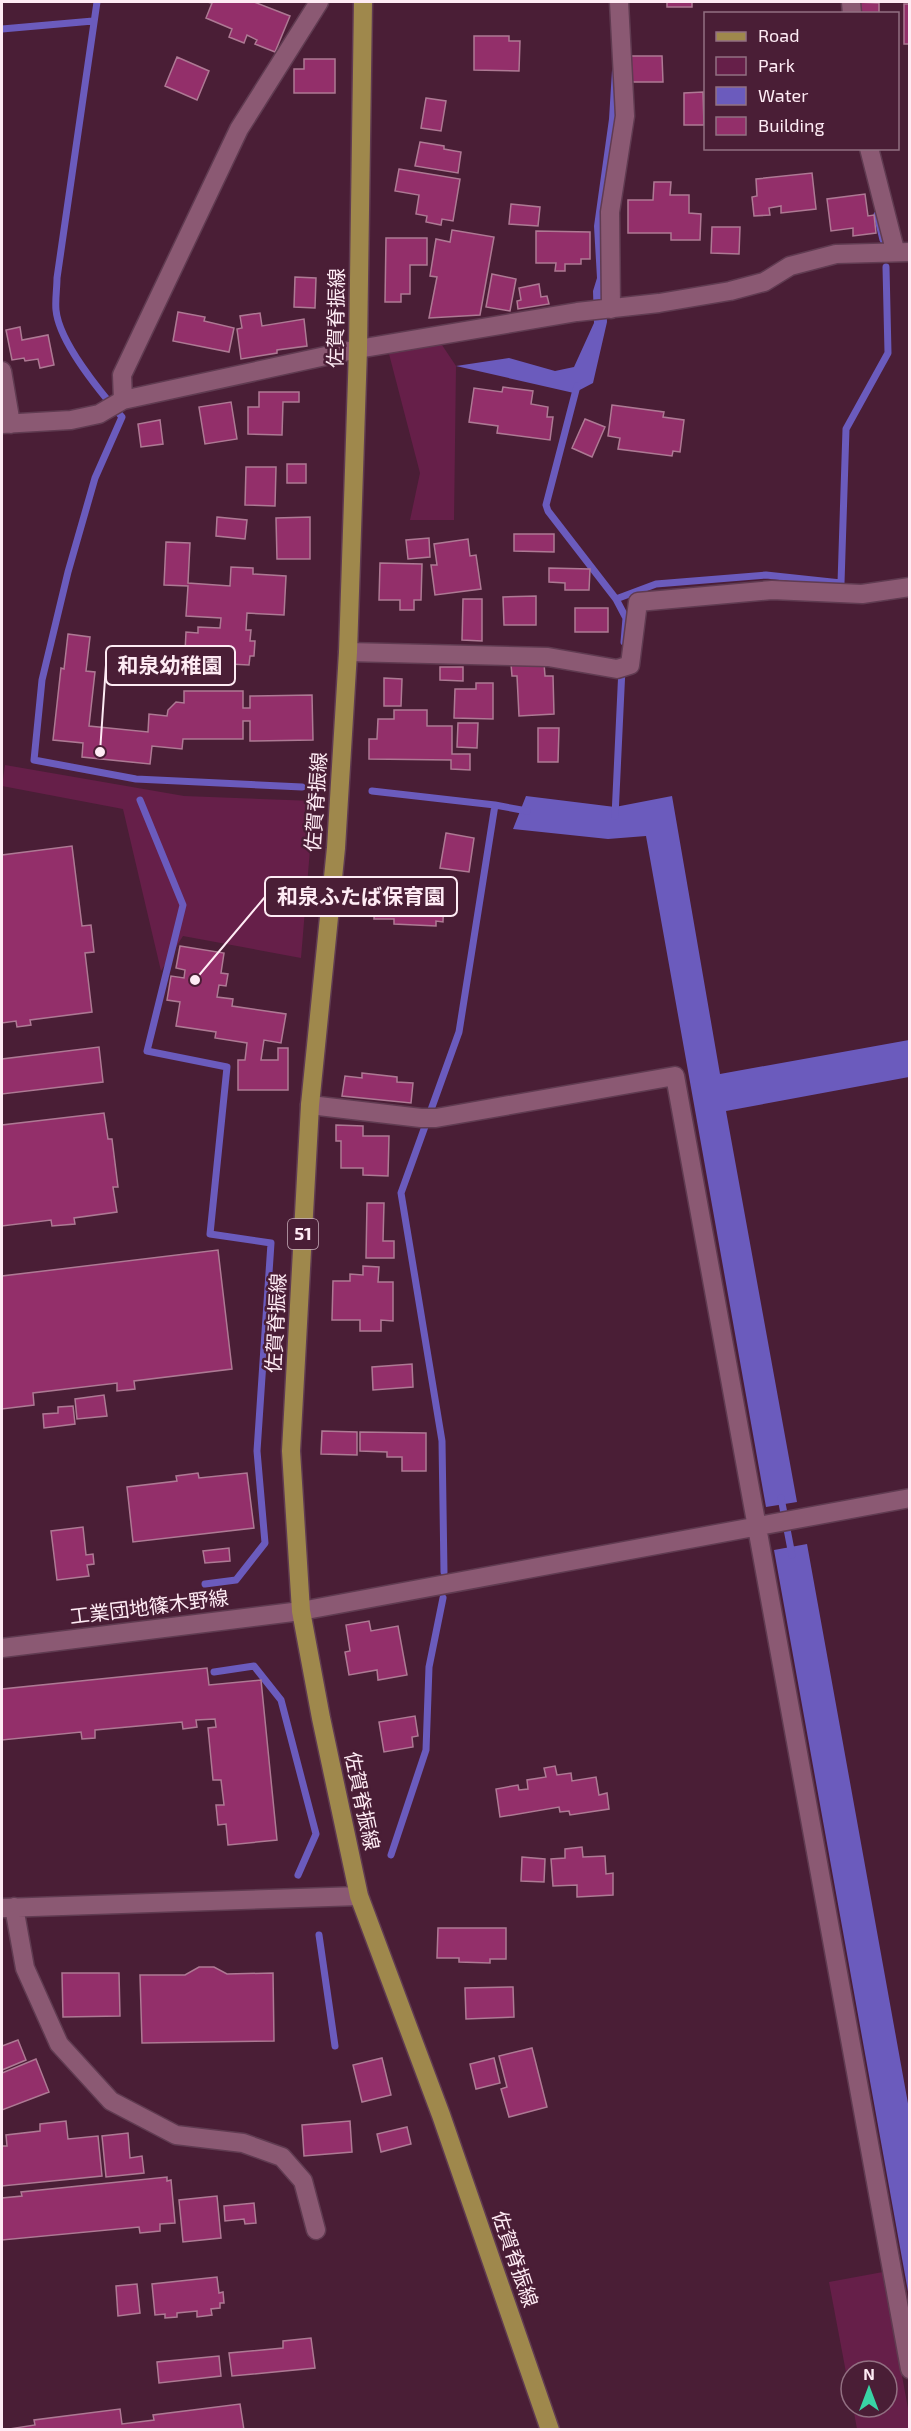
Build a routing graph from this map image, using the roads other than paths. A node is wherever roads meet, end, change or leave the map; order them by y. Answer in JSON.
{"nodes":[{"id":1,"x":319,"y":2,"type":"edge"},
{"id":2,"x":363,"y":2,"type":"edge"},
{"id":3,"x":619,"y":2,"type":"edge"},
{"id":4,"x":870,"y":150,"type":"edge"},
{"id":5,"x":902,"y":251,"type":"edge"},
{"id":6,"x":611,"y":309,"type":"junction"},
{"id":7,"x":358,"y":349,"type":"junction"},
{"id":8,"x":2,"y":371,"type":"edge"},
{"id":9,"x":123,"y":400,"type":"junction"},
{"id":10,"x":6,"y":424,"type":"edge"},
{"id":11,"x":909,"y":587,"type":"edge"},
{"id":12,"x":348,"y":652,"type":"junction"},
{"id":13,"x":310,"y":1106,"type":"junction"},
{"id":14,"x":909,"y":1498,"type":"edge"},
{"id":15,"x":756,"y":1527,"type":"junction"},
{"id":16,"x":302,"y":1611,"type":"junction"},
{"id":17,"x":2,"y":1648,"type":"edge"},
{"id":18,"x":359,"y":1896,"type":"junction"},
{"id":19,"x":8,"y":1908,"type":"edge"},
{"id":20,"x":316,"y":2230,"type":"dead end"},
{"id":21,"x":909,"y":2369,"type":"edge"},
{"id":22,"x":550,"y":2430,"type":"edge"}],
"edges":[{"from":1,"to":9,"type":"street"},
{"from":2,"to":7,"type":"main road","name":"佐賀脊振線","number":"51"},
{"from":3,"to":6,"type":"street"},
{"from":4,"to":5,"type":"street"},
{"from":5,"to":6,"type":"street"},
{"from":6,"to":7,"type":"street"},
{"from":7,"to":9,"type":"street"},
{"from":7,"to":12,"type":"main road","name":"佐賀脊振線","number":"51"},
{"from":8,"to":10,"type":"street"},
{"from":9,"to":10,"type":"street"},
{"from":11,"to":12,"type":"street"},
{"from":12,"to":13,"type":"main road","name":"佐賀脊振線","number":"51"},
{"from":13,"to":15,"type":"street"},
{"from":13,"to":16,"type":"main road","name":"佐賀脊振線","number":"51"},
{"from":14,"to":15,"type":"street","name":"工業団地篠木野線"},
{"from":15,"to":16,"type":"street","name":"工業団地篠木野線"},
{"from":15,"to":21,"type":"street"},
{"from":16,"to":17,"type":"street","name":"工業団地篠木野線"},
{"from":16,"to":18,"type":"main road","name":"佐賀脊振線","number":"51"},
{"from":18,"to":19,"type":"street"},
{"from":18,"to":22,"type":"main road","name":"佐賀脊振線","number":"51"},
{"from":19,"to":20,"type":"street"}]}
